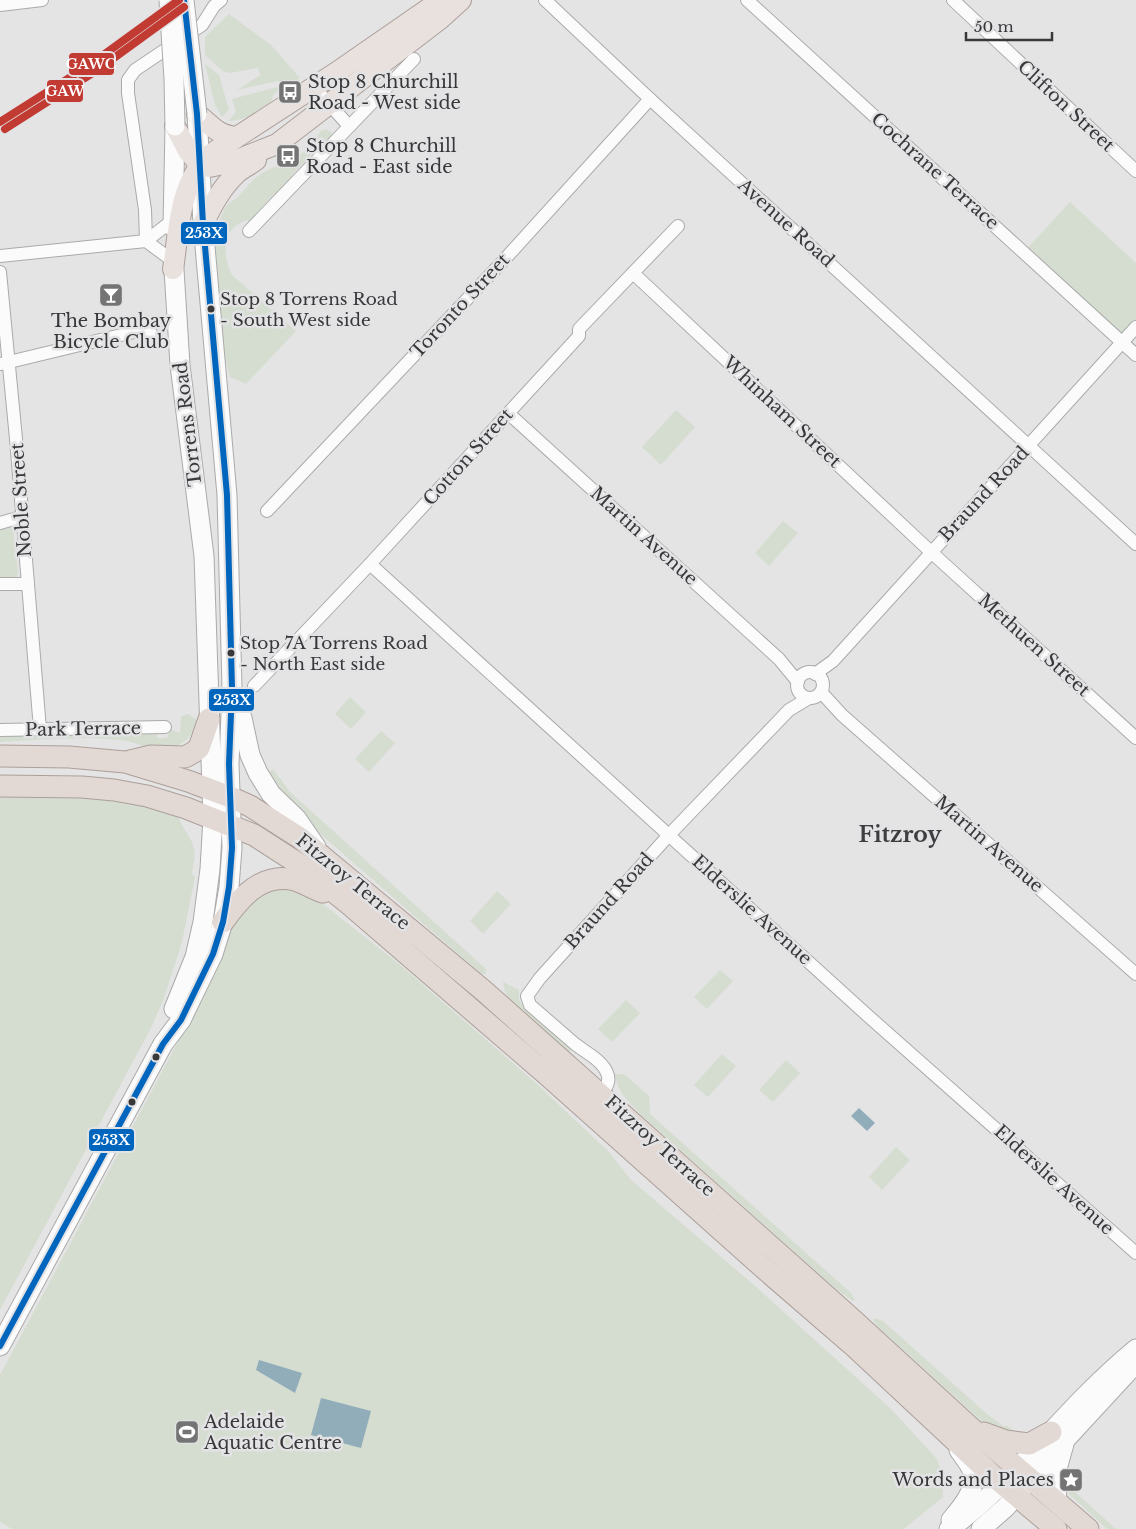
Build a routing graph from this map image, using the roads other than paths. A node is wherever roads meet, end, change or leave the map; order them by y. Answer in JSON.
{"nodes":[{"id":1,"x":42,"y":0,"type":"edge"},
{"id":2,"x":169,"y":0,"type":"edge"},
{"id":3,"x":184,"y":0,"type":"edge"},
{"id":4,"x":221,"y":0,"type":"edge"},
{"id":5,"x":441,"y":0,"type":"edge"},
{"id":6,"x":461,"y":0,"type":"edge"},
{"id":7,"x":545,"y":0,"type":"edge"},
{"id":8,"x":747,"y":0,"type":"edge"},
{"id":9,"x":953,"y":0,"type":"edge"},
{"id":10,"x":0,"y":5,"type":"edge"},
{"id":11,"x":414,"y":59,"type":"dead end"},
{"id":12,"x":314,"y":87,"type":"junction"},
{"id":13,"x":650,"y":99,"type":"junction"},
{"id":14,"x":330,"y":105,"type":"junction"},
{"id":15,"x":197,"y":114,"type":"junction"},
{"id":16,"x":175,"y":126,"type":"junction"},
{"id":17,"x":349,"y":126,"type":"junction"},
{"id":18,"x":236,"y":138,"type":"junction"},
{"id":19,"x":278,"y":144,"type":"junction"},
{"id":20,"x":199,"y":164,"type":"junction"},
{"id":21,"x":1136,"y":171,"type":"edge"},
{"id":22,"x":173,"y":220,"type":"junction"},
{"id":23,"x":203,"y":224,"type":"junction"},
{"id":24,"x":678,"y":226,"type":"dead end"},
{"id":25,"x":249,"y":231,"type":"dead end"},
{"id":26,"x":146,"y":241,"type":"junction"},
{"id":27,"x":0,"y":256,"type":"edge"},
{"id":28,"x":173,"y":265,"type":"junction"},
{"id":29,"x":0,"y":272,"type":"edge"},
{"id":30,"x":633,"y":273,"type":"junction"},
{"id":31,"x":1136,"y":327,"type":"edge"},
{"id":32,"x":151,"y":334,"type":"dead end"},
{"id":33,"x":1122,"y":342,"type":"junction"},
{"id":34,"x":1136,"y":355,"type":"edge"},
{"id":35,"x":4,"y":364,"type":"edge"},
{"id":36,"x":508,"y":413,"type":"junction"},
{"id":37,"x":1030,"y":444,"type":"junction"},
{"id":38,"x":267,"y":511,"type":"dead end"},
{"id":39,"x":21,"y":517,"type":"junction"},
{"id":40,"x":0,"y":523,"type":"edge"},
{"id":41,"x":1136,"y":544,"type":"edge"},
{"id":42,"x":931,"y":552,"type":"junction"},
{"id":43,"x":370,"y":564,"type":"junction"},
{"id":44,"x":0,"y":584,"type":"edge"},
{"id":45,"x":28,"y":584,"type":"junction"},
{"id":46,"x":254,"y":686,"type":"dead end"},
{"id":47,"x":811,"y":686,"type":"junction"},
{"id":48,"x":232,"y":688,"type":"junction"},
{"id":49,"x":210,"y":719,"type":"junction"},
{"id":50,"x":165,"y":728,"type":"dead end"},
{"id":51,"x":40,"y":729,"type":"junction"},
{"id":52,"x":0,"y":730,"type":"edge"},
{"id":53,"x":1136,"y":738,"type":"edge"},
{"id":54,"x":0,"y":756,"type":"edge"},
{"id":55,"x":125,"y":762,"type":"junction"},
{"id":56,"x":0,"y":786,"type":"edge"},
{"id":57,"x":221,"y":793,"type":"junction"},
{"id":58,"x":222,"y":822,"type":"junction"},
{"id":59,"x":668,"y":836,"type":"junction"},
{"id":60,"x":318,"y":851,"type":"junction"},
{"id":61,"x":349,"y":904,"type":"junction"},
{"id":62,"x":223,"y":922,"type":"junction"},
{"id":63,"x":1136,"y":974,"type":"edge"},
{"id":64,"x":484,"y":991,"type":"junction"},
{"id":65,"x":162,"y":1044,"type":"junction"},
{"id":66,"x":545,"y":1073,"type":"junction"},
{"id":67,"x":601,"y":1094,"type":"junction"},
{"id":68,"x":647,"y":1164,"type":"junction"},
{"id":69,"x":688,"y":1172,"type":"junction"},
{"id":70,"x":1136,"y":1253,"type":"edge"},
{"id":71,"x":766,"y":1271,"type":"junction"},
{"id":72,"x":852,"y":1319,"type":"junction"},
{"id":73,"x":0,"y":1346,"type":"edge"},
{"id":74,"x":854,"y":1348,"type":"junction"},
{"id":75,"x":1136,"y":1349,"type":"edge"},
{"id":76,"x":1136,"y":1363,"type":"edge"},
{"id":77,"x":972,"y":1429,"type":"junction"},
{"id":78,"x":1058,"y":1436,"type":"junction"},
{"id":79,"x":954,"y":1440,"type":"junction"},
{"id":80,"x":1024,"y":1473,"type":"junction"},
{"id":81,"x":1010,"y":1490,"type":"junction"},
{"id":82,"x":1057,"y":1501,"type":"junction"},
{"id":83,"x":944,"y":1529,"type":"edge"},
{"id":84,"x":949,"y":1529,"type":"edge"},
{"id":85,"x":981,"y":1529,"type":"edge"},
{"id":86,"x":1056,"y":1529,"type":"edge"},
{"id":87,"x":1088,"y":1529,"type":"edge"}],
"edges":[{"from":1,"to":10,"type":"street"},
{"from":2,"to":16,"type":"main road","name":"Torrens Road","bridge":true},
{"from":3,"to":15,"type":"main road","name":"Torrens Road","bridge":true},
{"from":4,"to":26,"type":"street"},
{"from":5,"to":12,"type":"main road"},
{"from":6,"to":14,"type":"main road"},
{"from":7,"to":13,"type":"street","name":"Avenue Road"},
{"from":8,"to":33,"type":"street","name":"Cochrane Terrace"},
{"from":9,"to":21,"type":"street","name":"Clifton Street"},
{"from":11,"to":17,"type":"street"},
{"from":12,"to":14,"type":"street"},
{"from":12,"to":18,"type":"main road"},
{"from":13,"to":37,"type":"street","name":"Avenue Road"},
{"from":13,"to":38,"type":"street","name":"Toronto Street"},
{"from":14,"to":17,"type":"street"},
{"from":14,"to":19,"type":"main road"},
{"from":15,"to":18,"type":"main road"},
{"from":15,"to":20,"type":"main road","name":"Torrens Road"},
{"from":16,"to":20,"type":"main road"},
{"from":16,"to":22,"type":"main road","name":"Torrens Road"},
{"from":17,"to":25,"type":"street"},
{"from":18,"to":20,"type":"main road"},
{"from":19,"to":20,"type":"main road"},
{"from":19,"to":23,"type":"main road"},
{"from":20,"to":23,"type":"main road","name":"Torrens Road"},
{"from":20,"to":28,"type":"main road"},
{"from":22,"to":26,"type":"street"},
{"from":22,"to":28,"type":"main road","name":"Torrens Road"},
{"from":23,"to":48,"type":"main road","name":"Torrens Road"},
{"from":24,"to":30,"type":"street","name":"Cotton Street"},
{"from":26,"to":27,"type":"street"},
{"from":26,"to":28,"type":"street"},
{"from":28,"to":49,"type":"main road","name":"Torrens Road"},
{"from":29,"to":35,"type":"street","name":"Noble Street"},
{"from":30,"to":36,"type":"street","name":"Cotton Street"},
{"from":30,"to":42,"type":"street","name":"Whinham Street"},
{"from":31,"to":33,"type":"street","name":"Braund Road"},
{"from":32,"to":35,"type":"street"},
{"from":33,"to":34,"type":"street","name":"Cochrane Terrace"},
{"from":33,"to":37,"type":"street","name":"Braund Road"},
{"from":35,"to":39,"type":"street","name":"Noble Street"},
{"from":36,"to":43,"type":"street","name":"Cotton Street"},
{"from":36,"to":47,"type":"street","name":"Martin Avenue"},
{"from":37,"to":41,"type":"street","name":"Avenue Road"},
{"from":37,"to":42,"type":"street","name":"Braund Road"},
{"from":39,"to":40,"type":"street"},
{"from":39,"to":45,"type":"street","name":"Noble Street"},
{"from":42,"to":47,"type":"street","name":"Braund Road"},
{"from":42,"to":53,"type":"street","name":"Methuen Street"},
{"from":43,"to":46,"type":"street","name":"Cotton Street"},
{"from":43,"to":59,"type":"street","name":"Elderslie Avenue"},
{"from":44,"to":45,"type":"street"},
{"from":45,"to":51,"type":"street","name":"Noble Street"},
{"from":47,"to":59,"type":"street","name":"Braund Road"},
{"from":47,"to":63,"type":"street","name":"Martin Avenue"},
{"from":48,"to":57,"type":"main road","name":"Torrens Road"},
{"from":48,"to":60,"type":"main road"},
{"from":49,"to":55,"type":"highway"},
{"from":49,"to":57,"type":"main road","name":"Torrens Road"},
{"from":50,"to":51,"type":"street","name":"Park Terrace"},
{"from":51,"to":52,"type":"street","name":"Park Terrace"},
{"from":54,"to":55,"type":"highway","name":"Park Terrace"},
{"from":55,"to":57,"type":"highway","name":"Park Terrace"},
{"from":56,"to":58,"type":"highway"},
{"from":57,"to":58,"type":"main road","name":"Torrens Road"},
{"from":57,"to":60,"type":"highway","name":"Fitzroy Terrace"},
{"from":58,"to":61,"type":"highway","name":"Fitzroy Terrace"},
{"from":58,"to":62,"type":"main road"},
{"from":58,"to":65,"type":"main road"},
{"from":59,"to":67,"type":"street","name":"Braund Road"},
{"from":59,"to":70,"type":"street","name":"Elderslie Avenue"},
{"from":60,"to":64,"type":"highway","name":"Fitzroy Terrace"},
{"from":61,"to":62,"type":"highway"},
{"from":61,"to":66,"type":"highway","name":"Fitzroy Terrace"},
{"from":62,"to":65,"type":"main road"},
{"from":64,"to":66,"type":"highway"},
{"from":64,"to":67,"type":"highway","name":"Fitzroy Terrace"},
{"from":65,"to":73,"type":"main road"},
{"from":66,"to":68,"type":"highway","name":"Fitzroy Terrace"},
{"from":67,"to":68,"type":"highway"},
{"from":67,"to":69,"type":"highway","name":"Fitzroy Terrace"},
{"from":68,"to":71,"type":"highway","name":"Fitzroy Terrace"},
{"from":69,"to":71,"type":"highway"},
{"from":69,"to":72,"type":"highway","name":"Fitzroy Terrace"},
{"from":71,"to":74,"type":"highway","name":"Fitzroy Terrace"},
{"from":72,"to":74,"type":"highway"},
{"from":72,"to":77,"type":"highway","name":"Fitzroy Terrace"},
{"from":74,"to":79,"type":"highway","name":"Fitzroy Terrace"},
{"from":75,"to":78,"type":"main road"},
{"from":76,"to":78,"type":"main road"},
{"from":77,"to":78,"type":"highway"},
{"from":77,"to":80,"type":"highway","name":"Fitzroy Terrace"},
{"from":78,"to":80,"type":"main road"},
{"from":78,"to":82,"type":"main road"},
{"from":79,"to":81,"type":"highway","name":"Fitzroy Terrace"},
{"from":79,"to":83,"type":"main road"},
{"from":80,"to":81,"type":"main road"},
{"from":80,"to":82,"type":"highway","name":"Fitzroy Terrace"},
{"from":81,"to":84,"type":"main road"},
{"from":81,"to":85,"type":"main road"},
{"from":81,"to":86,"type":"highway","name":"Fitzroy Terrace"},
{"from":82,"to":87,"type":"highway","name":"Fitzroy Terrace"}]}
